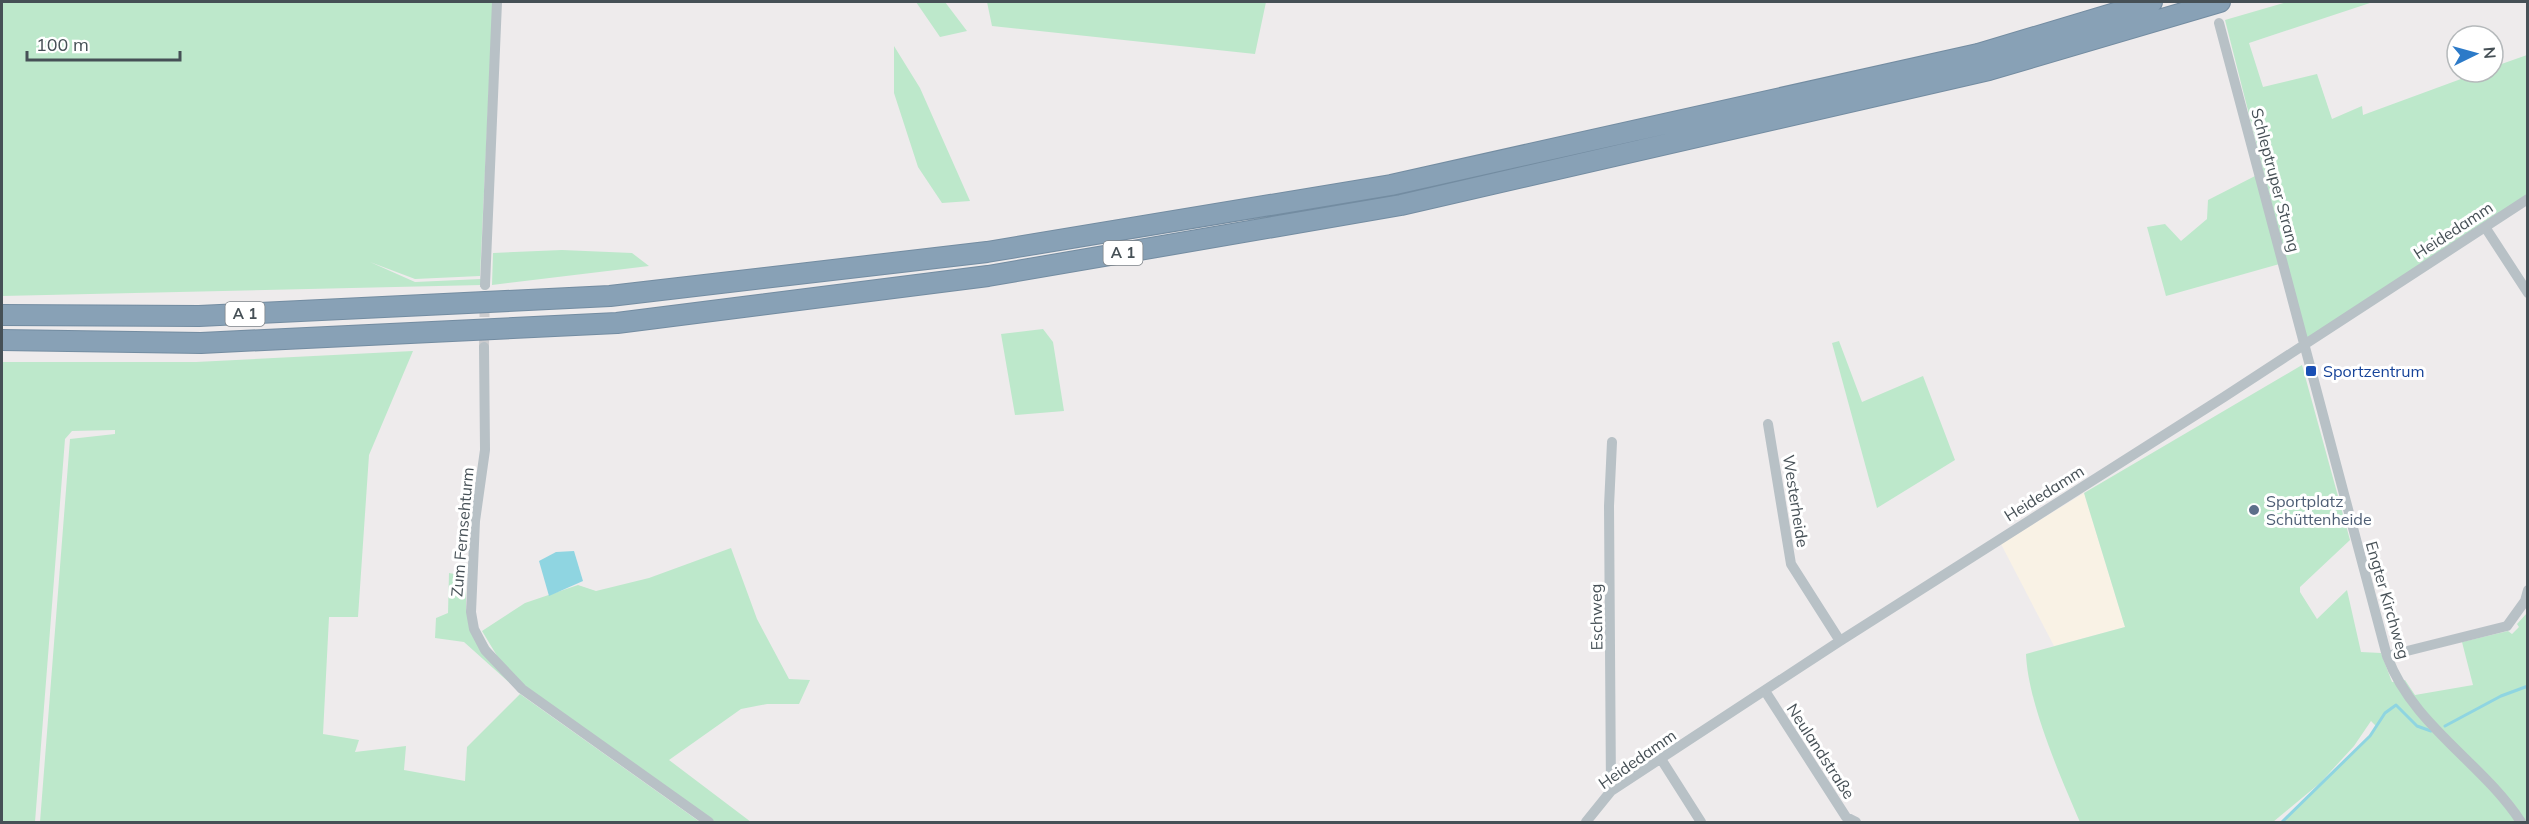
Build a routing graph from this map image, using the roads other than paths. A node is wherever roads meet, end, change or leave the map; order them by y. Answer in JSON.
{"nodes":[{"id":1,"x":497,"y":2,"type":"edge"},
{"id":2,"x":2152,"y":2,"type":"edge"},
{"id":3,"x":2220,"y":2,"type":"edge"},
{"id":4,"x":2219,"y":23,"type":"dead end"},
{"id":5,"x":2528,"y":200,"type":"edge"},
{"id":6,"x":2485,"y":227,"type":"junction"},
{"id":7,"x":484,"y":285,"type":"tunnel mouth"},
{"id":8,"x":2528,"y":293,"type":"edge"},
{"id":9,"x":2,"y":315,"type":"edge"},
{"id":10,"x":2,"y":340,"type":"edge"},
{"id":11,"x":2305,"y":345,"type":"junction"},
{"id":12,"x":484,"y":347,"type":"tunnel mouth"},
{"id":13,"x":1768,"y":424,"type":"dead end"},
{"id":14,"x":1612,"y":442,"type":"dead end"},
{"id":15,"x":2528,"y":590,"type":"edge"},
{"id":16,"x":1840,"y":641,"type":"junction"},
{"id":17,"x":2387,"y":657,"type":"junction"},
{"id":18,"x":1765,"y":691,"type":"junction"},
{"id":19,"x":1661,"y":759,"type":"junction"},
{"id":20,"x":1611,"y":791,"type":"junction"},
{"id":21,"x":709,"y":822,"type":"edge"},
{"id":22,"x":1586,"y":822,"type":"edge"},
{"id":23,"x":1701,"y":822,"type":"edge"},
{"id":24,"x":1856,"y":822,"type":"edge"},
{"id":25,"x":2521,"y":822,"type":"edge"}],
"edges":[{"from":1,"to":7,"type":"street"},
{"from":2,"to":9,"type":"highway","number":"A 1"},
{"from":3,"to":10,"type":"highway","number":"A 1"},
{"from":4,"to":11,"type":"street","name":"Schleptruper Strang"},
{"from":5,"to":6,"type":"street","name":"Heidedamm"},
{"from":6,"to":8,"type":"street"},
{"from":6,"to":11,"type":"street","name":"Heidedamm"},
{"from":11,"to":16,"type":"street","name":"Heidedamm"},
{"from":11,"to":17,"type":"street","name":"Engter Kirchweg"},
{"from":12,"to":21,"type":"street","name":"Zum Fernsehturm"},
{"from":13,"to":16,"type":"street","name":"Westerheide"},
{"from":14,"to":20,"type":"street","name":"Eschweg"},
{"from":15,"to":17,"type":"street"},
{"from":16,"to":18,"type":"street","name":"Heidedamm"},
{"from":17,"to":25,"type":"street","name":"Engter Kirchweg"},
{"from":18,"to":19,"type":"street","name":"Heidedamm"},
{"from":18,"to":24,"type":"street","name":"Neulandstraße"},
{"from":19,"to":20,"type":"street","name":"Heidedamm"},
{"from":19,"to":23,"type":"street"},
{"from":20,"to":22,"type":"street","name":"Heidedamm"}]}
